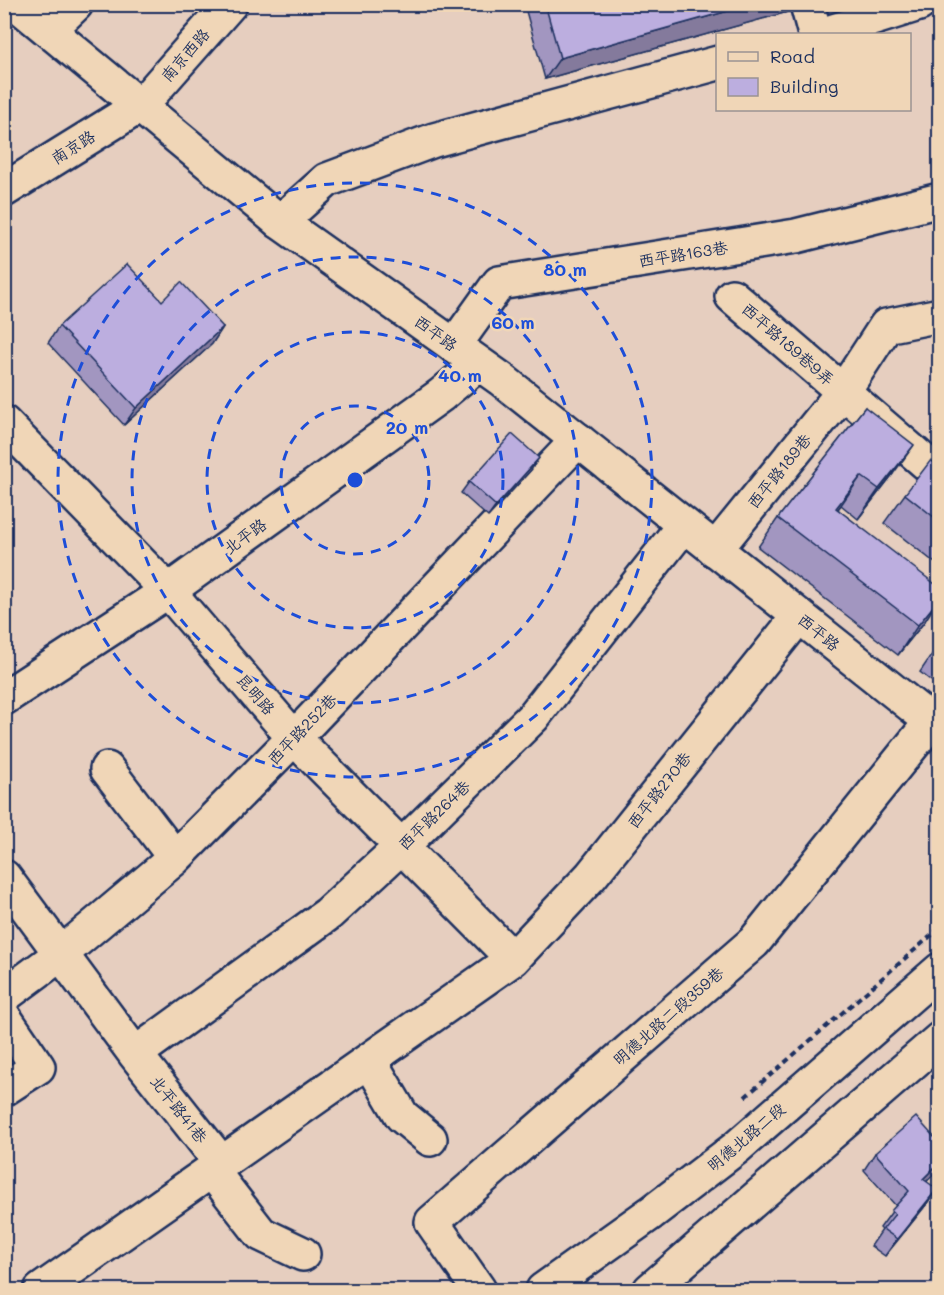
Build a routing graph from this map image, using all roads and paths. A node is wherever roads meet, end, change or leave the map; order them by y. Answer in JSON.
{"nodes":[{"id":1,"x":17,"y":4,"type":"edge"},
{"id":2,"x":76,"y":4,"type":"edge"},
{"id":3,"x":230,"y":4,"type":"edge"},
{"id":4,"x":807,"y":4,"type":"edge"},
{"id":5,"x":919,"y":4,"type":"edge"},
{"id":6,"x":49,"y":30,"type":"junction"},
{"id":7,"x":815,"y":33,"type":"edge"},
{"id":8,"x":827,"y":33,"type":"edge"},
{"id":9,"x":716,"y":63,"type":"edge"},
{"id":10,"x":141,"y":105,"type":"junction"},
{"id":11,"x":4,"y":190,"type":"edge"},
{"id":12,"x":939,"y":200,"type":"edge"},
{"id":13,"x":280,"y":222,"type":"junction"},
{"id":14,"x":732,"y":296,"type":"dead end"},
{"id":15,"x":939,"y":315,"type":"edge"},
{"id":16,"x":466,"y":355,"type":"junction"},
{"id":17,"x":843,"y":392,"type":"junction"},
{"id":18,"x":4,"y":423,"type":"edge"},
{"id":19,"x":579,"y":440,"type":"junction"},
{"id":20,"x":939,"y":475,"type":"edge"},
{"id":21,"x":684,"y":525,"type":"junction"},
{"id":22,"x":715,"y":550,"type":"junction"},
{"id":23,"x":168,"y":591,"type":"junction"},
{"id":24,"x":799,"y":616,"type":"junction"},
{"id":25,"x":4,"y":698,"type":"edge"},
{"id":26,"x":935,"y":725,"type":"edge"},
{"id":27,"x":294,"y":738,"type":"junction"},
{"id":28,"x":107,"y":769,"type":"dead end"},
{"id":29,"x":401,"y":847,"type":"junction"},
{"id":30,"x":175,"y":858,"type":"junction"},
{"id":31,"x":4,"y":877,"type":"edge"},
{"id":32,"x":939,"y":928,"type":"edge"},
{"id":33,"x":62,"y":953,"type":"junction"},
{"id":34,"x":513,"y":959,"type":"junction"},
{"id":35,"x":939,"y":970,"type":"edge"},
{"id":36,"x":4,"y":996,"type":"edge"},
{"id":37,"x":4,"y":1017,"type":"edge"},
{"id":38,"x":939,"y":1039,"type":"edge"},
{"id":39,"x":135,"y":1054,"type":"junction"},
{"id":40,"x":369,"y":1060,"type":"junction"},
{"id":41,"x":4,"y":1089,"type":"edge"},
{"id":42,"x":745,"y":1097,"type":"dead end"},
{"id":43,"x":430,"y":1139,"type":"dead end"},
{"id":44,"x":217,"y":1167,"type":"junction"},
{"id":45,"x":303,"y":1254,"type":"dead end"},
{"id":46,"x":42,"y":1290,"type":"edge"},
{"id":47,"x":479,"y":1290,"type":"edge"},
{"id":48,"x":543,"y":1290,"type":"edge"},
{"id":49,"x":650,"y":1290,"type":"edge"}],
"edges":[{"from":1,"to":6,"type":"street","name":"西平路"},
{"from":2,"to":6,"type":"street"},
{"from":3,"to":10,"type":"street","name":"南京西路"},
{"from":4,"to":7,"type":"street"},
{"from":5,"to":8,"type":"street"},
{"from":6,"to":10,"type":"street","name":"西平路"},
{"from":9,"to":13,"type":"street"},
{"from":10,"to":11,"type":"street","name":"南京路"},
{"from":10,"to":13,"type":"street","name":"西平路"},
{"from":12,"to":16,"type":"street","name":"西平路163巷"},
{"from":13,"to":16,"type":"street","name":"西平路"},
{"from":14,"to":17,"type":"street","name":"西平路189巷9弄"},
{"from":15,"to":17,"type":"street","name":"西平路189巷"},
{"from":16,"to":19,"type":"street","name":"西平路"},
{"from":16,"to":23,"type":"street","name":"北平路"},
{"from":17,"to":20,"type":"street"},
{"from":17,"to":22,"type":"street","name":"西平路189巷"},
{"from":18,"to":23,"type":"street","name":"昆明路"},
{"from":19,"to":21,"type":"street","name":"西平路"},
{"from":19,"to":27,"type":"street","name":"西平路252巷"},
{"from":21,"to":22,"type":"street","name":"西平路"},
{"from":21,"to":29,"type":"street","name":"西平路264巷"},
{"from":22,"to":24,"type":"street","name":"西平路"},
{"from":23,"to":25,"type":"street","name":"北平路"},
{"from":23,"to":27,"type":"street","name":"昆明路"},
{"from":24,"to":26,"type":"street","name":"西平路"},
{"from":24,"to":34,"type":"street","name":"西平路270巷"},
{"from":26,"to":47,"type":"street","name":"明德北路二段359巷"},
{"from":27,"to":29,"type":"street","name":"昆明路"},
{"from":27,"to":30,"type":"street","name":"西平路252巷"},
{"from":28,"to":30,"type":"street"},
{"from":29,"to":34,"type":"street","name":"昆明路"},
{"from":29,"to":39,"type":"street","name":"西平路264巷"},
{"from":30,"to":33,"type":"street","name":"西平路252巷"},
{"from":31,"to":33,"type":"street","name":"北平路41巷"},
{"from":32,"to":42,"type":"path"},
{"from":33,"to":36,"type":"street","name":"西平路252巷"},
{"from":33,"to":39,"type":"street","name":"北平路41巷"},
{"from":34,"to":40,"type":"street"},
{"from":35,"to":48,"type":"street","name":"明德北路二段"},
{"from":37,"to":41,"type":"street"},
{"from":38,"to":49,"type":"street"},
{"from":39,"to":44,"type":"street","name":"北平路41巷"},
{"from":40,"to":43,"type":"street"},
{"from":40,"to":44,"type":"street"},
{"from":44,"to":45,"type":"street","name":"北平路41巷"},
{"from":44,"to":46,"type":"street"}]}
